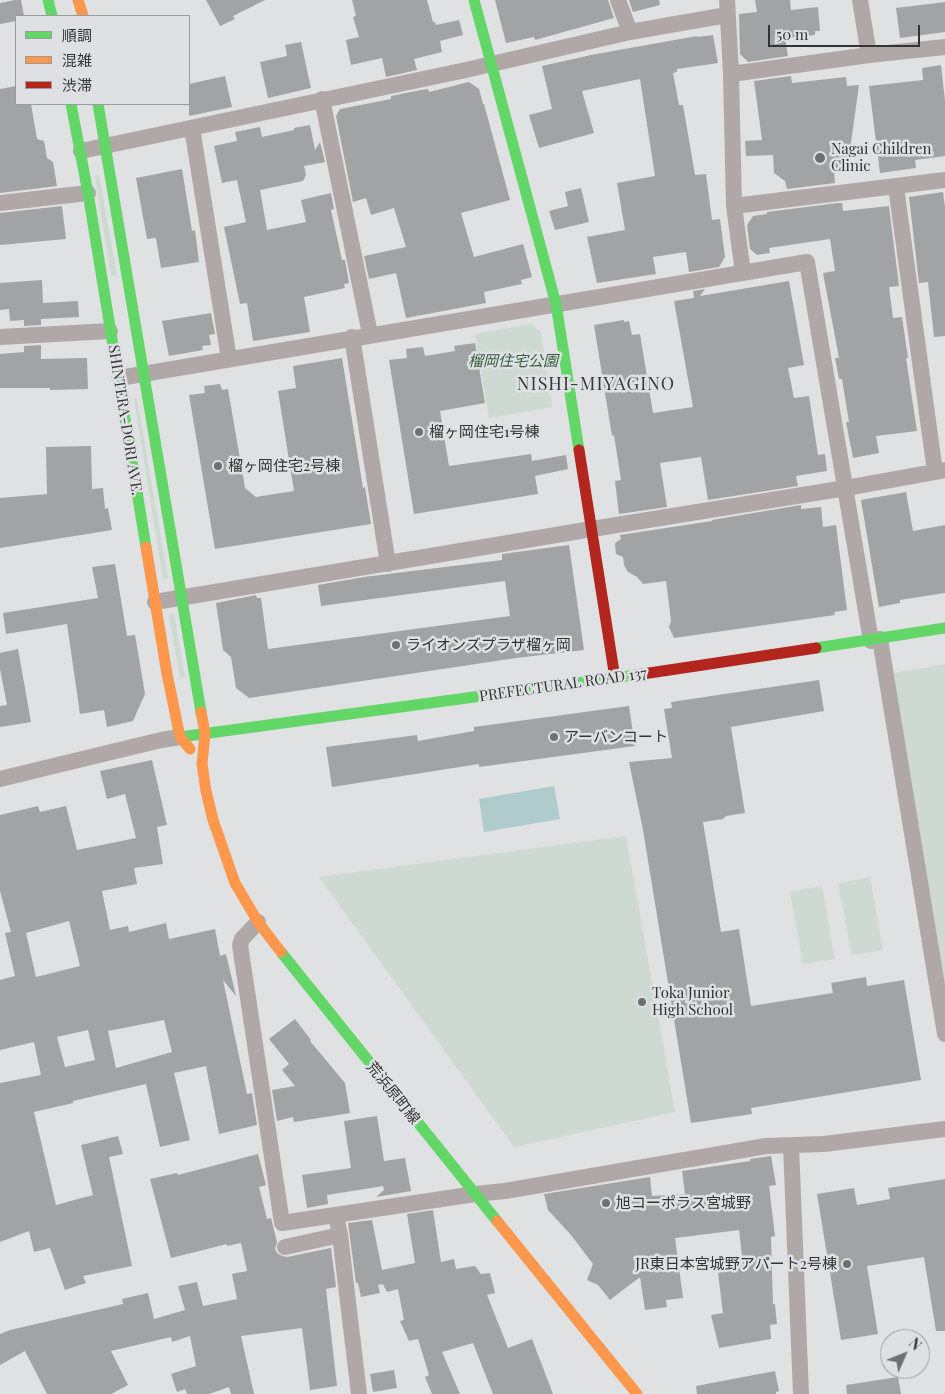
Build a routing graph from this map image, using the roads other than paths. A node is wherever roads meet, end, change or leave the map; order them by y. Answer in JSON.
{"nodes":[{"id":1,"x":48,"y":0,"type":"edge"},
{"id":2,"x":78,"y":0,"type":"edge"},
{"id":3,"x":474,"y":0,"type":"edge"},
{"id":4,"x":618,"y":0,"type":"edge"},
{"id":5,"x":860,"y":0,"type":"edge"},
{"id":6,"x":727,"y":7,"type":"edge"},
{"id":7,"x":52,"y":15,"type":"edge"},
{"id":8,"x":83,"y":15,"type":"edge"},
{"id":9,"x":630,"y":32,"type":"junction"},
{"id":10,"x":945,"y":47,"type":"edge"},
{"id":11,"x":869,"y":55,"type":"junction"},
{"id":12,"x":492,"y":64,"type":"junction"},
{"id":13,"x":731,"y":74,"type":"junction"},
{"id":14,"x":322,"y":100,"type":"junction"},
{"id":15,"x":71,"y":105,"type":"edge"},
{"id":16,"x":98,"y":105,"type":"edge"},
{"id":17,"x":192,"y":128,"type":"junction"},
{"id":18,"x":106,"y":147,"type":"junction"},
{"id":19,"x":80,"y":151,"type":"junction"},
{"id":20,"x":945,"y":180,"type":"edge"},
{"id":21,"x":896,"y":187,"type":"junction"},
{"id":22,"x":88,"y":193,"type":"junction"},
{"id":23,"x":0,"y":203,"type":"edge"},
{"id":24,"x":734,"y":206,"type":"junction"},
{"id":25,"x":743,"y":273,"type":"junction"},
{"id":26,"x":556,"y":304,"type":"junction"},
{"id":27,"x":110,"y":331,"type":"junction"},
{"id":28,"x":370,"y":334,"type":"junction"},
{"id":29,"x":0,"y":336,"type":"edge"},
{"id":30,"x":352,"y":338,"type":"junction"},
{"id":31,"x":229,"y":359,"type":"junction"},
{"id":32,"x":145,"y":374,"type":"junction"},
{"id":33,"x":119,"y":378,"type":"junction"},
{"id":34,"x":940,"y":471,"type":"edge"},
{"id":35,"x":846,"y":488,"type":"junction"},
{"id":36,"x":592,"y":529,"type":"junction"},
{"id":37,"x":388,"y":564,"type":"junction"},
{"id":38,"x":182,"y":598,"type":"junction"},
{"id":39,"x":155,"y":602,"type":"junction"},
{"id":40,"x":945,"y":628,"type":"edge"},
{"id":41,"x":876,"y":640,"type":"junction"},
{"id":42,"x":615,"y":678,"type":"junction"},
{"id":43,"x":205,"y":734,"type":"junction"},
{"id":44,"x":180,"y":737,"type":"junction"},
{"id":45,"x":202,"y":764,"type":"junction"},
{"id":46,"x":0,"y":779,"type":"edge"},
{"id":47,"x":258,"y":922,"type":"junction"},
{"id":48,"x":945,"y":1034,"type":"edge"},
{"id":49,"x":945,"y":1129,"type":"edge"},
{"id":50,"x":791,"y":1146,"type":"junction"},
{"id":51,"x":475,"y":1194,"type":"junction"},
{"id":52,"x":336,"y":1215,"type":"junction"},
{"id":53,"x":340,"y":1235,"type":"junction"},
{"id":54,"x":286,"y":1247,"type":"dead end"},
{"id":55,"x":359,"y":1394,"type":"edge"},
{"id":56,"x":637,"y":1394,"type":"edge"},
{"id":57,"x":801,"y":1394,"type":"edge"}],
"edges":[{"from":1,"to":7,"type":"street"},
{"from":2,"to":8,"type":"street"},
{"from":3,"to":12,"type":"street"},
{"from":4,"to":9,"type":"street"},
{"from":5,"to":11,"type":"street"},
{"from":6,"to":9,"type":"street"},
{"from":6,"to":13,"type":"street"},
{"from":9,"to":12,"type":"street"},
{"from":10,"to":11,"type":"street"},
{"from":11,"to":13,"type":"street"},
{"from":12,"to":14,"type":"street"},
{"from":12,"to":26,"type":"street"},
{"from":13,"to":24,"type":"street"},
{"from":14,"to":17,"type":"street"},
{"from":14,"to":28,"type":"street"},
{"from":15,"to":19,"type":"street","name":"SHINTERA-DORI AVE."},
{"from":16,"to":18,"type":"street","name":"SHINTERA-DORI AVE."},
{"from":17,"to":18,"type":"street"},
{"from":17,"to":31,"type":"street"},
{"from":18,"to":19,"type":"street"},
{"from":18,"to":32,"type":"street","name":"SHINTERA-DORI AVE."},
{"from":19,"to":22,"type":"street","name":"SHINTERA-DORI AVE."},
{"from":20,"to":21,"type":"street"},
{"from":21,"to":24,"type":"street"},
{"from":21,"to":34,"type":"street"},
{"from":22,"to":23,"type":"street"},
{"from":22,"to":27,"type":"street","name":"SHINTERA-DORI AVE."},
{"from":24,"to":25,"type":"street"},
{"from":25,"to":26,"type":"street"},
{"from":25,"to":35,"type":"street"},
{"from":26,"to":28,"type":"street"},
{"from":26,"to":36,"type":"street"},
{"from":27,"to":29,"type":"street"},
{"from":27,"to":33,"type":"street","name":"SHINTERA-DORI AVE."},
{"from":28,"to":30,"type":"street"},
{"from":30,"to":31,"type":"street"},
{"from":30,"to":37,"type":"street"},
{"from":31,"to":32,"type":"street"},
{"from":32,"to":33,"type":"street"},
{"from":32,"to":38,"type":"street","name":"SHINTERA-DORI AVE."},
{"from":33,"to":39,"type":"street","name":"SHINTERA-DORI AVE."},
{"from":34,"to":35,"type":"street"},
{"from":35,"to":36,"type":"street"},
{"from":35,"to":41,"type":"street"},
{"from":36,"to":37,"type":"street"},
{"from":36,"to":42,"type":"street"},
{"from":37,"to":38,"type":"street"},
{"from":38,"to":39,"type":"street"},
{"from":38,"to":43,"type":"street","name":"SHINTERA-DORI AVE."},
{"from":39,"to":44,"type":"street","name":"SHINTERA-DORI AVE."},
{"from":40,"to":41,"type":"street","name":"PREFECTURAL ROAD 137"},
{"from":41,"to":42,"type":"street","name":"PREFECTURAL ROAD 137"},
{"from":41,"to":48,"type":"street"},
{"from":42,"to":43,"type":"street","name":"PREFECTURAL ROAD 137"},
{"from":43,"to":44,"type":"street","name":"PREFECTURAL ROAD 137"},
{"from":43,"to":45,"type":"street","name":"荒浜原町線"},
{"from":44,"to":45,"type":"street"},
{"from":44,"to":46,"type":"street"},
{"from":45,"to":47,"type":"street","name":"荒浜原町線"},
{"from":47,"to":51,"type":"street","name":"荒浜原町線"},
{"from":47,"to":52,"type":"street"},
{"from":49,"to":50,"type":"street"},
{"from":50,"to":51,"type":"street"},
{"from":50,"to":57,"type":"street"},
{"from":51,"to":52,"type":"street"},
{"from":51,"to":56,"type":"street","name":"荒浜原町線"},
{"from":52,"to":53,"type":"street"},
{"from":53,"to":54,"type":"street"},
{"from":53,"to":55,"type":"street"}]}
